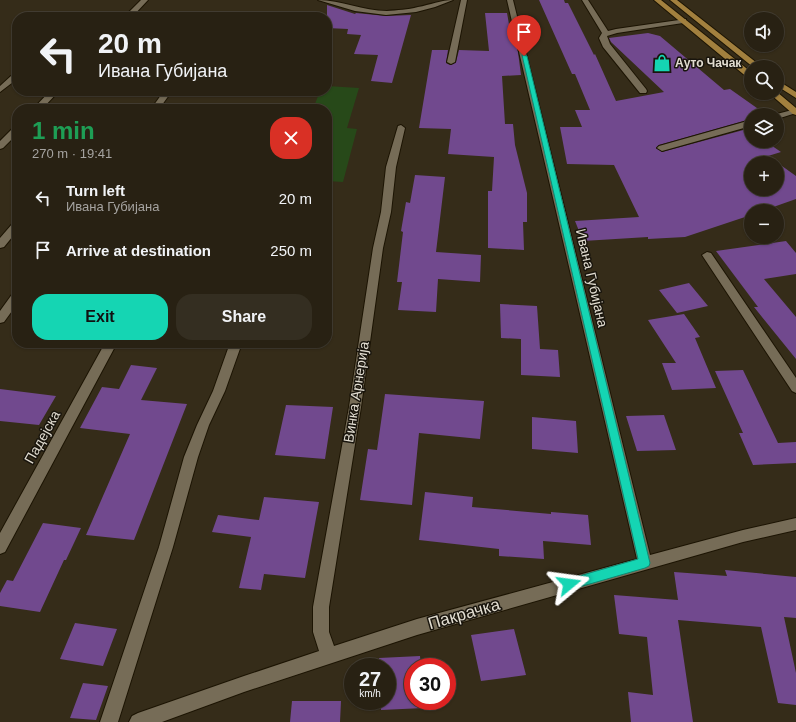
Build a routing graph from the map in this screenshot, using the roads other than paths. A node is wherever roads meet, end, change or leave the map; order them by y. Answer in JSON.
{"nodes":[{"id":1,"x":145,"y":0,"type":"edge"},
{"id":2,"x":321,"y":0,"type":"edge"},
{"id":3,"x":450,"y":0,"type":"edge"},
{"id":4,"x":464,"y":0,"type":"edge"},
{"id":5,"x":510,"y":0,"type":"edge"},
{"id":6,"x":585,"y":0,"type":"edge"},
{"id":7,"x":657,"y":0,"type":"edge"},
{"id":8,"x":673,"y":0,"type":"edge"},
{"id":9,"x":133,"y":12,"type":"edge"},
{"id":10,"x":683,"y":21,"type":"junction"},
{"id":11,"x":606,"y":34,"type":"junction"},
{"id":12,"x":749,"y":60,"type":"edge"},
{"id":13,"x":451,"y":62,"type":"dead end"},
{"id":14,"x":744,"y":70,"type":"edge"},
{"id":15,"x":12,"y":80,"type":"edge"},
{"id":16,"x":784,"y":87,"type":"edge"},
{"id":17,"x":0,"y":90,"type":"edge"},
{"id":18,"x":643,"y":91,"type":"dead end"},
{"id":19,"x":49,"y":96,"type":"edge"},
{"id":20,"x":796,"y":96,"type":"edge"},
{"id":21,"x":781,"y":100,"type":"edge"},
{"id":22,"x":42,"y":104,"type":"edge"},
{"id":23,"x":796,"y":111,"type":"edge"},
{"id":24,"x":784,"y":114,"type":"edge"},
{"id":25,"x":744,"y":125,"type":"edge"},
{"id":26,"x":401,"y":128,"type":"dead end"},
{"id":27,"x":12,"y":134,"type":"edge"},
{"id":28,"x":0,"y":146,"type":"edge"},
{"id":29,"x":662,"y":148,"type":"dead end"},
{"id":30,"x":12,"y":231,"type":"edge"},
{"id":31,"x":0,"y":245,"type":"edge"},
{"id":32,"x":707,"y":255,"type":"dead end"},
{"id":33,"x":12,"y":303,"type":"edge"},
{"id":34,"x":0,"y":319,"type":"edge"},
{"id":35,"x":108,"y":348,"type":"edge"},
{"id":36,"x":234,"y":348,"type":"edge"},
{"id":37,"x":796,"y":388,"type":"edge"},
{"id":38,"x":796,"y":524,"type":"edge"},
{"id":39,"x":0,"y":547,"type":"edge"},
{"id":40,"x":645,"y":563,"type":"junction"},
{"id":41,"x":329,"y":656,"type":"junction"},
{"id":42,"x":109,"y":722,"type":"edge"},
{"id":43,"x":138,"y":722,"type":"edge"}],
"edges":[{"from":1,"to":9,"type":"street"},
{"from":2,"to":3,"type":"street"},
{"from":4,"to":13,"type":"street"},
{"from":5,"to":40,"type":"street","name":"Ивана Губијана"},
{"from":6,"to":11,"type":"street"},
{"from":7,"to":10,"type":"main road"},
{"from":8,"to":12,"type":"main road"},
{"from":10,"to":11,"type":"street"},
{"from":10,"to":14,"type":"main road"},
{"from":11,"to":18,"type":"street"},
{"from":15,"to":17,"type":"street"},
{"from":16,"to":20,"type":"main road"},
{"from":19,"to":22,"type":"street"},
{"from":21,"to":23,"type":"main road"},
{"from":23,"to":24,"type":"street"},
{"from":25,"to":29,"type":"street"},
{"from":26,"to":41,"type":"street","name":"Винка Арнерија"},
{"from":27,"to":28,"type":"street"},
{"from":30,"to":31,"type":"street"},
{"from":32,"to":37,"type":"street"},
{"from":33,"to":34,"type":"street"},
{"from":35,"to":39,"type":"street","name":"Падејска"},
{"from":36,"to":42,"type":"street"},
{"from":38,"to":40,"type":"street","name":"Пакрачка"},
{"from":40,"to":41,"type":"street","name":"Пакрачка"},
{"from":41,"to":43,"type":"street","name":"Пакрачка"}]}
